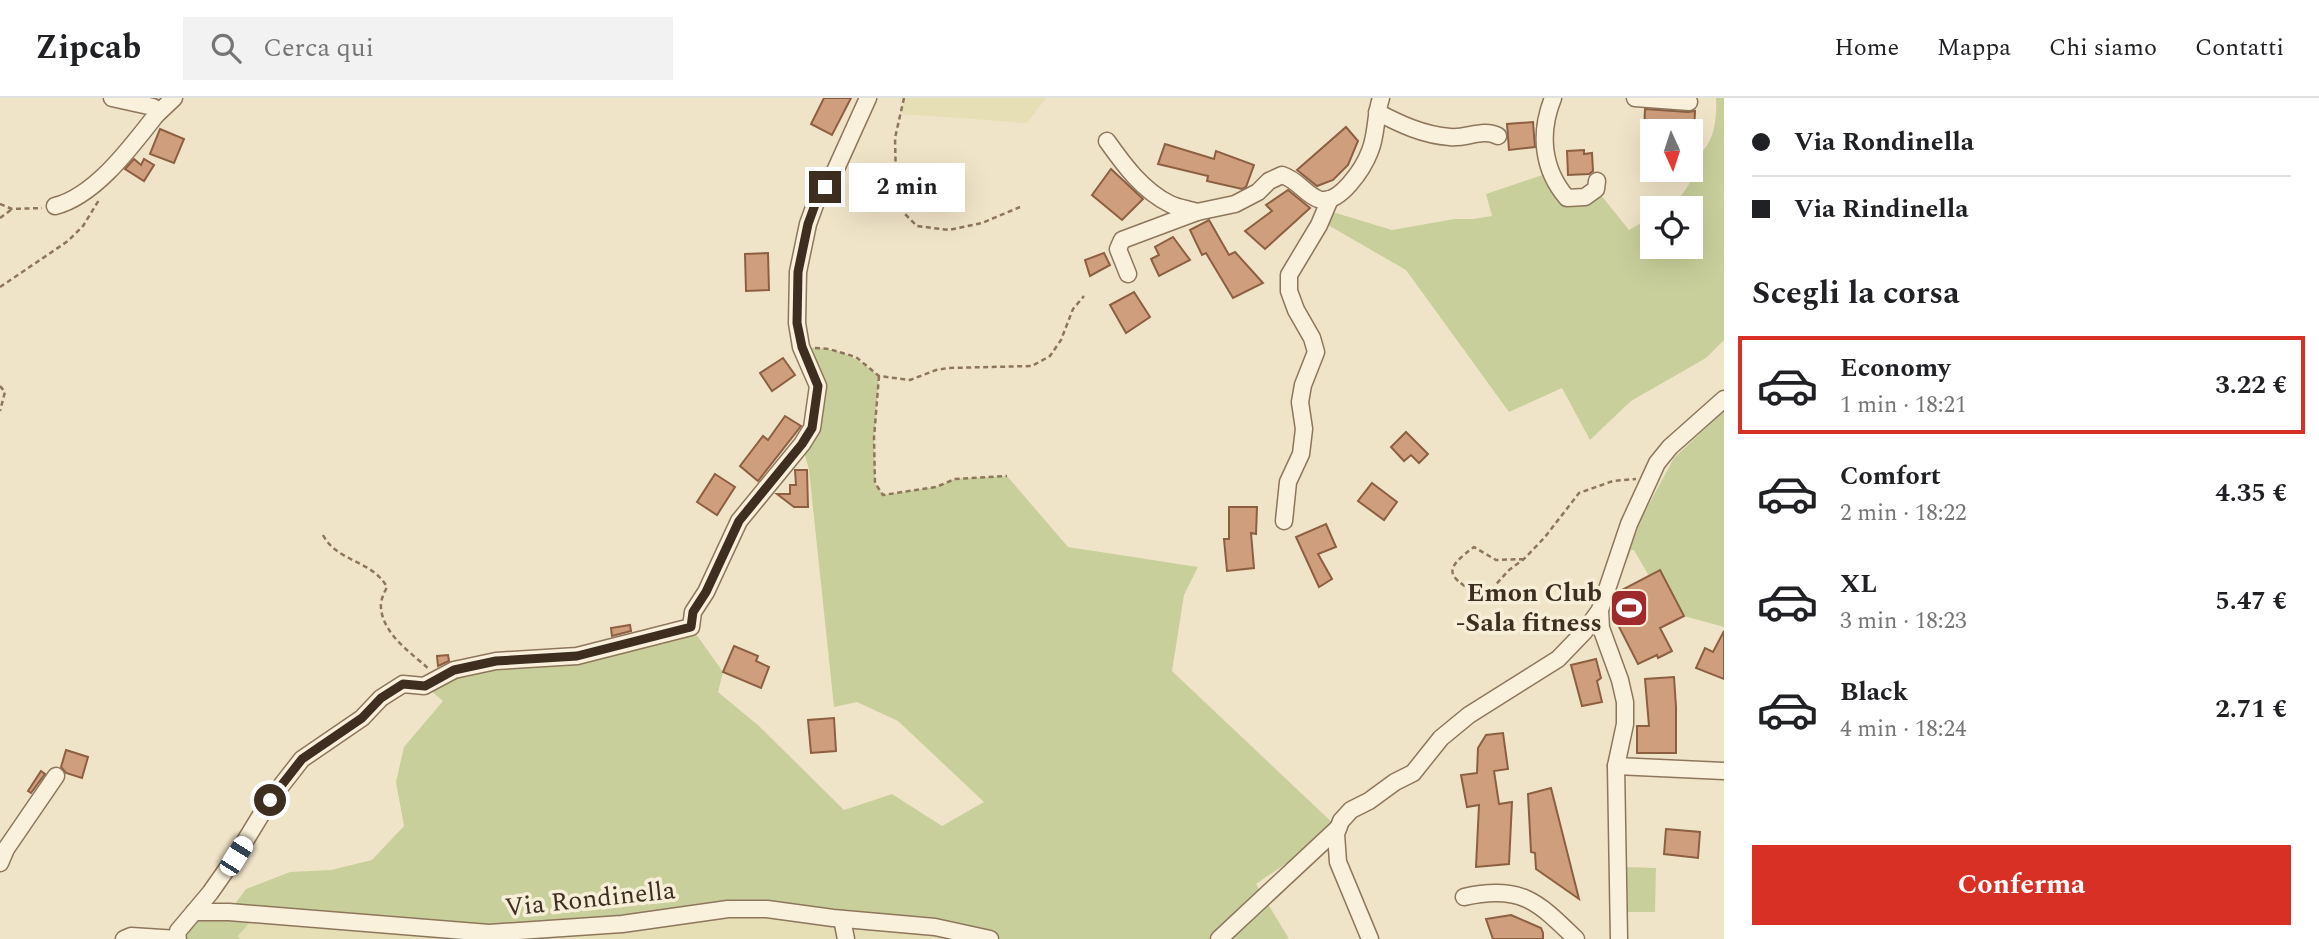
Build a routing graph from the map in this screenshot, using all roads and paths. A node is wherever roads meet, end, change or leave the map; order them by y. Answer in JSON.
{"nodes":[{"id":1,"x":112,"y":98,"type":"edge"},
{"id":2,"x":174,"y":98,"type":"edge"},
{"id":3,"x":868,"y":98,"type":"edge"},
{"id":4,"x":904,"y":98,"type":"edge"},
{"id":5,"x":1553,"y":98,"type":"edge"},
{"id":6,"x":1635,"y":98,"type":"edge"},
{"id":7,"x":1689,"y":102,"type":"dead end"},
{"id":8,"x":1379,"y":105,"type":"edge"},
{"id":9,"x":156,"y":115,"type":"junction"},
{"id":10,"x":1499,"y":136,"type":"dead end"},
{"id":11,"x":1107,"y":141,"type":"dead end"},
{"id":12,"x":1597,"y":181,"type":"dead end"},
{"id":13,"x":103,"y":194,"type":"dead end"},
{"id":14,"x":1330,"y":199,"type":"junction"},
{"id":15,"x":0,"y":204,"type":"edge"},
{"id":16,"x":55,"y":206,"type":"joint"},
{"id":17,"x":1020,"y":207,"type":"dead end"},
{"id":18,"x":12,"y":209,"type":"junction"},
{"id":19,"x":1197,"y":212,"type":"junction"},
{"id":20,"x":0,"y":218,"type":"edge"},
{"id":21,"x":1128,"y":274,"type":"dead end"},
{"id":22,"x":0,"y":287,"type":"edge"},
{"id":23,"x":1084,"y":296,"type":"dead end"},
{"id":24,"x":802,"y":347,"type":"junction"},
{"id":25,"x":879,"y":376,"type":"junction"},
{"id":26,"x":0,"y":386,"type":"edge"},
{"id":27,"x":1724,"y":399,"type":"edge"},
{"id":28,"x":0,"y":411,"type":"edge"},
{"id":29,"x":1007,"y":476,"type":"dead end"},
{"id":30,"x":1649,"y":479,"type":"junction"},
{"id":31,"x":1284,"y":521,"type":"dead end"},
{"id":32,"x":323,"y":536,"type":"dead end"},
{"id":33,"x":1524,"y":559,"type":"junction"},
{"id":34,"x":1600,"y":610,"type":"junction"},
{"id":35,"x":439,"y":678,"type":"junction"},
{"id":36,"x":1616,"y":766,"type":"junction"},
{"id":37,"x":1724,"y":771,"type":"edge"},
{"id":38,"x":56,"y":776,"type":"dead end"},
{"id":39,"x":1338,"y":828,"type":"junction"},
{"id":40,"x":0,"y":863,"type":"edge"},
{"id":41,"x":1464,"y":897,"type":"dead end"},
{"id":42,"x":194,"y":912,"type":"junction"},
{"id":43,"x":842,"y":919,"type":"junction"},
{"id":44,"x":124,"y":939,"type":"edge"},
{"id":45,"x":178,"y":939,"type":"edge"},
{"id":46,"x":846,"y":939,"type":"edge"},
{"id":47,"x":990,"y":939,"type":"edge"},
{"id":48,"x":1219,"y":939,"type":"edge"},
{"id":49,"x":1370,"y":939,"type":"edge"},
{"id":50,"x":1576,"y":939,"type":"edge"},
{"id":51,"x":1619,"y":939,"type":"edge"}],
"edges":[{"from":1,"to":9,"type":"street"},
{"from":2,"to":9,"type":"street"},
{"from":3,"to":24,"type":"street"},
{"from":4,"to":17,"type":"path"},
{"from":5,"to":12,"type":"street"},
{"from":6,"to":7,"type":"street"},
{"from":8,"to":10,"type":"street"},
{"from":8,"to":14,"type":"street"},
{"from":9,"to":16,"type":"street"},
{"from":11,"to":19,"type":"street"},
{"from":13,"to":22,"type":"path"},
{"from":14,"to":19,"type":"street"},
{"from":14,"to":31,"type":"street"},
{"from":15,"to":18,"type":"path"},
{"from":16,"to":18,"type":"path"},
{"from":18,"to":20,"type":"path"},
{"from":19,"to":21,"type":"street"},
{"from":23,"to":25,"type":"path"},
{"from":24,"to":25,"type":"path"},
{"from":24,"to":35,"type":"street"},
{"from":25,"to":29,"type":"path"},
{"from":26,"to":28,"type":"path"},
{"from":27,"to":30,"type":"street"},
{"from":30,"to":33,"type":"path"},
{"from":30,"to":34,"type":"street"},
{"from":32,"to":35,"type":"path"},
{"from":33,"to":33,"type":"path"},
{"from":34,"to":36,"type":"street"},
{"from":34,"to":39,"type":"street"},
{"from":35,"to":42,"type":"street"},
{"from":36,"to":37,"type":"street"},
{"from":36,"to":51,"type":"street"},
{"from":38,"to":40,"type":"street"},
{"from":39,"to":48,"type":"street"},
{"from":39,"to":49,"type":"street"},
{"from":41,"to":50,"type":"street"},
{"from":42,"to":43,"type":"street","name":"Via Rondinella"},
{"from":42,"to":45,"type":"street"},
{"from":43,"to":46,"type":"street"},
{"from":43,"to":47,"type":"street","name":"Via Rondinella"},
{"from":44,"to":45,"type":"street"}]}
